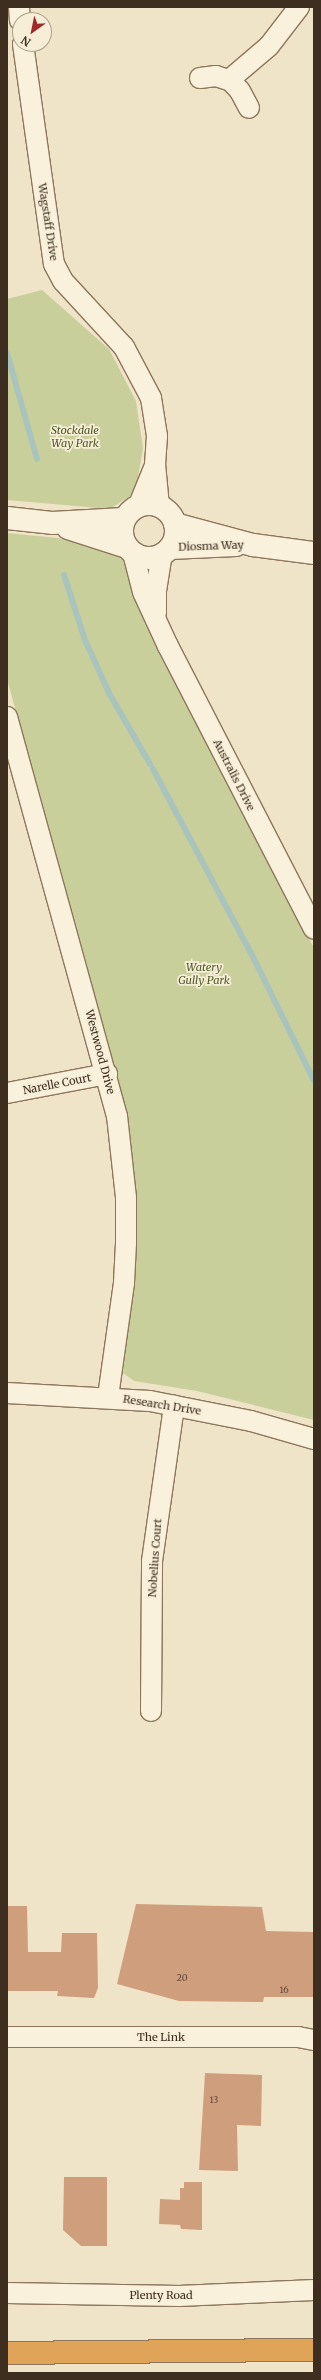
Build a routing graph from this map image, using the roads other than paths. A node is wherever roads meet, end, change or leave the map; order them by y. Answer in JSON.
{"nodes":[{"id":1,"x":299,"y":7,"type":"edge"},
{"id":2,"x":24,"y":52,"type":"edge"},
{"id":3,"x":200,"y":78,"type":"dead end"},
{"id":4,"x":229,"y":80,"type":"junction"},
{"id":5,"x":249,"y":108,"type":"dead end"},
{"id":6,"x":140,"y":511,"type":"junction"},
{"id":7,"x":7,"y":518,"type":"edge"},
{"id":8,"x":52,"y":523,"type":"junction"},
{"id":9,"x":175,"y":524,"type":"junction"},
{"id":10,"x":253,"y":545,"type":"junction"},
{"id":11,"x":130,"y":550,"type":"junction"},
{"id":12,"x":166,"y":551,"type":"junction"},
{"id":13,"x":314,"y":553,"type":"edge"},
{"id":14,"x":156,"y":621,"type":"junction"},
{"id":15,"x":7,"y":717,"type":"edge"},
{"id":16,"x":13,"y":761,"type":"edge"},
{"id":17,"x":314,"y":929,"type":"edge"},
{"id":18,"x":107,"y":1074,"type":"junction"},
{"id":19,"x":7,"y":1093,"type":"edge"},
{"id":20,"x":7,"y":1393,"type":"edge"},
{"id":21,"x":108,"y":1397,"type":"junction"},
{"id":22,"x":174,"y":1406,"type":"junction"},
{"id":23,"x":314,"y":1439,"type":"edge"},
{"id":24,"x":151,"y":1711,"type":"dead end"},
{"id":25,"x":7,"y":2037,"type":"edge"},
{"id":26,"x":314,"y":2040,"type":"edge"},
{"id":27,"x":314,"y":2290,"type":"edge"},
{"id":28,"x":7,"y":2293,"type":"edge"},
{"id":29,"x":314,"y":2350,"type":"edge"},
{"id":30,"x":7,"y":2353,"type":"edge"}],
"edges":[{"from":1,"to":4,"type":"street"},
{"from":2,"to":6,"type":"street","name":"Wagstaff Drive"},
{"from":3,"to":4,"type":"street"},
{"from":4,"to":5,"type":"street"},
{"from":6,"to":8,"type":"street"},
{"from":6,"to":9,"type":"street"},
{"from":6,"to":11,"type":"street"},
{"from":7,"to":8,"type":"street"},
{"from":8,"to":11,"type":"street"},
{"from":9,"to":10,"type":"street","name":"Diosma Way"},
{"from":9,"to":12,"type":"street"},
{"from":10,"to":12,"type":"street","name":"Diosma Way"},
{"from":10,"to":13,"type":"street","name":"Diosma Way"},
{"from":11,"to":12,"type":"street"},
{"from":11,"to":14,"type":"street","name":"Australis Drive"},
{"from":12,"to":14,"type":"street","name":"Australis Drive"},
{"from":14,"to":17,"type":"street","name":"Australis Drive"},
{"from":15,"to":16,"type":"street","name":"Westwood Drive"},
{"from":16,"to":18,"type":"street","name":"Westwood Drive"},
{"from":18,"to":19,"type":"street","name":"Narelle Court"},
{"from":18,"to":21,"type":"street","name":"Westwood Drive"},
{"from":20,"to":21,"type":"street","name":"Research Drive"},
{"from":21,"to":22,"type":"street","name":"Research Drive"},
{"from":22,"to":23,"type":"street","name":"Research Drive"},
{"from":22,"to":24,"type":"street","name":"Nobelius Court"},
{"from":25,"to":26,"type":"street","name":"The Link"},
{"from":27,"to":28,"type":"street","name":"Plenty Road"},
{"from":29,"to":30,"type":"highway"}]}
